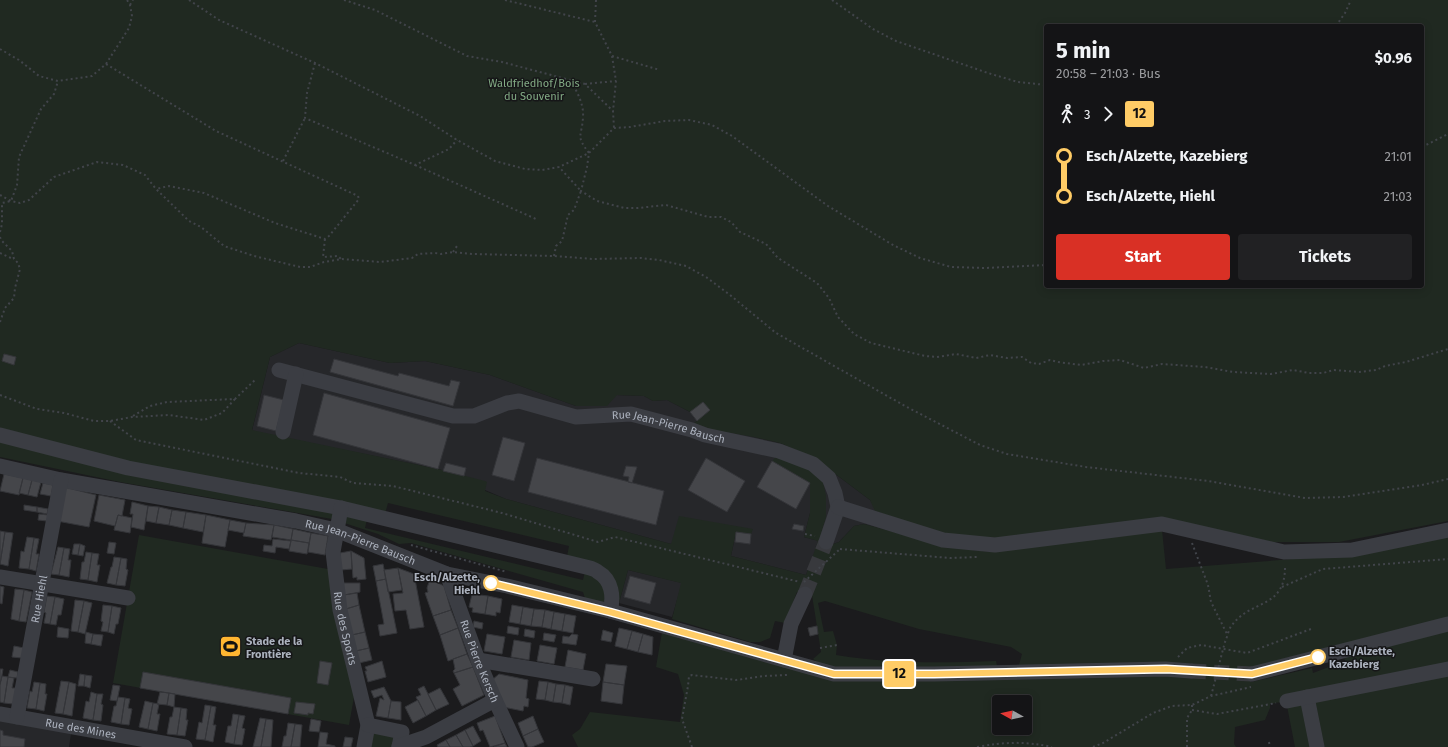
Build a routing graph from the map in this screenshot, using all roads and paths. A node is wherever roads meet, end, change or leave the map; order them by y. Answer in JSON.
{"nodes":[{"id":1,"x":126,"y":0,"type":"edge"},
{"id":2,"x":133,"y":0,"type":"edge"},
{"id":3,"x":189,"y":0,"type":"edge"},
{"id":4,"x":344,"y":0,"type":"edge"},
{"id":5,"x":505,"y":0,"type":"edge"},
{"id":6,"x":596,"y":0,"type":"edge"},
{"id":7,"x":832,"y":0,"type":"edge"},
{"id":8,"x":1351,"y":0,"type":"edge"},
{"id":9,"x":130,"y":4,"type":"junction"},
{"id":10,"x":595,"y":22,"type":"junction"},
{"id":11,"x":1337,"y":24,"type":"edge"},
{"id":12,"x":1,"y":49,"type":"edge"},
{"id":13,"x":612,"y":56,"type":"junction"},
{"id":14,"x":315,"y":62,"type":"junction"},
{"id":15,"x":106,"y":64,"type":"junction"},
{"id":16,"x":660,"y":70,"type":"dead end"},
{"id":17,"x":58,"y":81,"type":"junction"},
{"id":18,"x":571,"y":81,"type":"junction"},
{"id":19,"x":616,"y":82,"type":"junction"},
{"id":20,"x":585,"y":84,"type":"junction"},
{"id":21,"x":1044,"y":85,"type":"edge"},
{"id":22,"x":613,"y":111,"type":"junction"},
{"id":23,"x":305,"y":118,"type":"junction"},
{"id":24,"x":614,"y":128,"type":"junction"},
{"id":25,"x":1448,"y":134,"type":"edge"},
{"id":26,"x":457,"y":140,"type":"junction"},
{"id":27,"x":1424,"y":146,"type":"edge"},
{"id":28,"x":589,"y":153,"type":"junction"},
{"id":29,"x":283,"y":161,"type":"junction"},
{"id":30,"x":415,"y":164,"type":"junction"},
{"id":31,"x":559,"y":167,"type":"junction"},
{"id":32,"x":156,"y":189,"type":"junction"},
{"id":33,"x":581,"y":191,"type":"junction"},
{"id":34,"x":0,"y":195,"type":"edge"},
{"id":35,"x":11,"y":201,"type":"junction"},
{"id":36,"x":1,"y":203,"type":"edge"},
{"id":37,"x":536,"y":219,"type":"dead end"},
{"id":38,"x":0,"y":232,"type":"edge"},
{"id":39,"x":0,"y":236,"type":"edge"},
{"id":40,"x":324,"y":239,"type":"junction"},
{"id":41,"x":457,"y":246,"type":"dead end"},
{"id":42,"x":0,"y":252,"type":"edge"},
{"id":43,"x":453,"y":252,"type":"junction"},
{"id":44,"x":554,"y":256,"type":"junction"},
{"id":45,"x":14,"y":259,"type":"junction"},
{"id":46,"x":342,"y":259,"type":"junction"},
{"id":47,"x":1044,"y":265,"type":"edge"},
{"id":48,"x":0,"y":322,"type":"edge"},
{"id":49,"x":1448,"y":349,"type":"edge"},
{"id":50,"x":279,"y":370,"type":"dead end"},
{"id":51,"x":296,"y":374,"type":"junction"},
{"id":52,"x":255,"y":380,"type":"dead end"},
{"id":53,"x":0,"y":395,"type":"edge"},
{"id":54,"x":236,"y":399,"type":"junction"},
{"id":55,"x":132,"y":417,"type":"junction"},
{"id":56,"x":110,"y":421,"type":"junction"},
{"id":57,"x":283,"y":432,"type":"dead end"},
{"id":58,"x":0,"y":435,"type":"edge"},
{"id":59,"x":0,"y":466,"type":"edge"},
{"id":60,"x":1448,"y":479,"type":"edge"},
{"id":61,"x":61,"y":480,"type":"junction"},
{"id":62,"x":838,"y":507,"type":"junction"},
{"id":63,"x":341,"y":508,"type":"junction"},
{"id":64,"x":336,"y":530,"type":"junction"},
{"id":65,"x":1187,"y":530,"type":"junction"},
{"id":66,"x":1448,"y":530,"type":"edge"},
{"id":67,"x":804,"y":534,"type":"dead end"},
{"id":68,"x":826,"y":543,"type":"junction"},
{"id":69,"x":840,"y":549,"type":"junction"},
{"id":70,"x":1284,"y":552,"type":"junction"},
{"id":71,"x":978,"y":557,"type":"dead end"},
{"id":72,"x":1448,"y":559,"type":"edge"},
{"id":73,"x":447,"y":574,"type":"junction"},
{"id":74,"x":0,"y":577,"type":"edge"},
{"id":75,"x":42,"y":583,"type":"junction"},
{"id":76,"x":1282,"y":587,"type":"junction"},
{"id":77,"x":804,"y":594,"type":"tunnel mouth"},
{"id":78,"x":128,"y":598,"type":"dead end"},
{"id":79,"x":610,"y":612,"type":"junction"},
{"id":80,"x":1448,"y":624,"type":"edge"},
{"id":81,"x":1311,"y":629,"type":"dead end"},
{"id":82,"x":1228,"y":635,"type":"junction"},
{"id":83,"x":837,"y":645,"type":"dead end"},
{"id":84,"x":820,"y":648,"type":"dead end"},
{"id":85,"x":1223,"y":650,"type":"junction"},
{"id":86,"x":478,"y":660,"type":"junction"},
{"id":87,"x":790,"y":662,"type":"junction"},
{"id":88,"x":1166,"y":669,"type":"junction"},
{"id":89,"x":1448,"y":669,"type":"edge"},
{"id":90,"x":1191,"y":671,"type":"tunnel mouth"},
{"id":91,"x":1252,"y":674,"type":"tunnel mouth"},
{"id":92,"x":593,"y":679,"type":"dead end"},
{"id":93,"x":1307,"y":697,"type":"junction"},
{"id":94,"x":495,"y":700,"type":"junction"},
{"id":95,"x":1286,"y":701,"type":"joint"},
{"id":96,"x":1192,"y":705,"type":"junction"},
{"id":97,"x":1192,"y":710,"type":"junction"},
{"id":98,"x":0,"y":714,"type":"edge"},
{"id":99,"x":17,"y":717,"type":"junction"},
{"id":100,"x":368,"y":725,"type":"junction"},
{"id":101,"x":1269,"y":742,"type":"dead end"},
{"id":102,"x":185,"y":747,"type":"edge"},
{"id":103,"x":364,"y":747,"type":"edge"},
{"id":104,"x":399,"y":747,"type":"edge"},
{"id":105,"x":517,"y":747,"type":"edge"},
{"id":106,"x":692,"y":747,"type":"edge"},
{"id":107,"x":977,"y":747,"type":"edge"},
{"id":108,"x":1052,"y":747,"type":"edge"},
{"id":109,"x":1093,"y":747,"type":"edge"},
{"id":110,"x":1187,"y":747,"type":"edge"},
{"id":111,"x":1270,"y":747,"type":"edge"},
{"id":112,"x":1317,"y":747,"type":"edge"}],
"edges":[{"from":1,"to":9,"type":"path"},
{"from":2,"to":9,"type":"path"},
{"from":3,"to":14,"type":"path"},
{"from":4,"to":18,"type":"path"},
{"from":5,"to":10,"type":"path"},
{"from":6,"to":10,"type":"path"},
{"from":7,"to":21,"type":"path"},
{"from":8,"to":11,"type":"path"},
{"from":9,"to":15,"type":"path"},
{"from":10,"to":13,"type":"path"},
{"from":12,"to":17,"type":"path"},
{"from":13,"to":16,"type":"path"},
{"from":13,"to":19,"type":"path"},
{"from":14,"to":23,"type":"path"},
{"from":14,"to":26,"type":"path"},
{"from":15,"to":17,"type":"path"},
{"from":15,"to":29,"type":"path"},
{"from":17,"to":35,"type":"path"},
{"from":18,"to":20,"type":"path"},
{"from":18,"to":28,"type":"path"},
{"from":19,"to":20,"type":"path"},
{"from":19,"to":22,"type":"path"},
{"from":20,"to":22,"type":"path"},
{"from":22,"to":24,"type":"path"},
{"from":23,"to":29,"type":"path"},
{"from":23,"to":30,"type":"path"},
{"from":24,"to":28,"type":"path"},
{"from":24,"to":47,"type":"path"},
{"from":25,"to":27,"type":"path"},
{"from":26,"to":30,"type":"path"},
{"from":26,"to":31,"type":"path"},
{"from":28,"to":31,"type":"path"},
{"from":28,"to":33,"type":"path"},
{"from":29,"to":40,"type":"path"},
{"from":30,"to":37,"type":"path"},
{"from":31,"to":33,"type":"path"},
{"from":32,"to":35,"type":"path"},
{"from":32,"to":40,"type":"path"},
{"from":32,"to":46,"type":"path"},
{"from":33,"to":44,"type":"path"},
{"from":33,"to":49,"type":"path"},
{"from":34,"to":35,"type":"path"},
{"from":35,"to":36,"type":"path"},
{"from":36,"to":38,"type":"path"},
{"from":39,"to":45,"type":"path"},
{"from":40,"to":46,"type":"path"},
{"from":41,"to":43,"type":"path"},
{"from":42,"to":45,"type":"path"},
{"from":43,"to":44,"type":"path"},
{"from":43,"to":46,"type":"path"},
{"from":44,"to":60,"type":"path"},
{"from":45,"to":48,"type":"path"},
{"from":50,"to":51,"type":"street","name":"Rue Jean-Pierre Bausch"},
{"from":51,"to":57,"type":"street"},
{"from":51,"to":62,"type":"street","name":"Rue Jean-Pierre Bausch"},
{"from":52,"to":54,"type":"path"},
{"from":53,"to":56,"type":"path"},
{"from":54,"to":55,"type":"path"},
{"from":54,"to":55,"type":"path"},
{"from":55,"to":56,"type":"path"},
{"from":56,"to":69,"type":"path"},
{"from":58,"to":63,"type":"street"},
{"from":59,"to":61,"type":"street","name":"Rue Jean-Pierre Bausch"},
{"from":61,"to":64,"type":"street","name":"Rue Jean-Pierre Bausch"},
{"from":61,"to":75,"type":"street","name":"Rue Hiehl"},
{"from":62,"to":65,"type":"street"},
{"from":62,"to":68,"type":"street"},
{"from":63,"to":64,"type":"street","name":"Rue des Sports"},
{"from":63,"to":79,"type":"street"},
{"from":64,"to":73,"type":"street","name":"Rue Jean-Pierre Bausch"},
{"from":64,"to":100,"type":"street","name":"Rue des Sports"},
{"from":65,"to":70,"type":"street"},
{"from":65,"to":82,"type":"path"},
{"from":66,"to":70,"type":"street"},
{"from":67,"to":68,"type":"path"},
{"from":68,"to":69,"type":"path"},
{"from":69,"to":71,"type":"path"},
{"from":70,"to":76,"type":"path"},
{"from":72,"to":76,"type":"path"},
{"from":73,"to":79,"type":"street","name":"Rue Jean-Pierre Bausch"},
{"from":73,"to":86,"type":"street","name":"Rue Pierre Kersch"},
{"from":74,"to":75,"type":"street"},
{"from":75,"to":78,"type":"street"},
{"from":75,"to":99,"type":"street","name":"Rue Hiehl"},
{"from":76,"to":82,"type":"path"},
{"from":77,"to":87,"type":"street"},
{"from":79,"to":87,"type":"street","name":"Rue Jean-Pierre Bausch"},
{"from":80,"to":91,"type":"street"},
{"from":81,"to":85,"type":"path"},
{"from":82,"to":85,"type":"path"},
{"from":83,"to":84,"type":"path"},
{"from":85,"to":88,"type":"path"},
{"from":85,"to":96,"type":"path"},
{"from":86,"to":92,"type":"street"},
{"from":86,"to":94,"type":"street","name":"Rue Pierre Kersch"},
{"from":87,"to":88,"type":"street","name":"Rue Jean-Pierre Bausch"},
{"from":87,"to":106,"type":"path"},
{"from":88,"to":90,"type":"street","name":"Rue Jean-Pierre Bausch"},
{"from":89,"to":93,"type":"street"},
{"from":93,"to":95,"type":"street"},
{"from":93,"to":112,"type":"street"},
{"from":94,"to":104,"type":"street"},
{"from":94,"to":105,"type":"street","name":"Rue Pierre Kersch"},
{"from":95,"to":97,"type":"path"},
{"from":96,"to":97,"type":"path"},
{"from":96,"to":109,"type":"path"},
{"from":97,"to":110,"type":"path"},
{"from":98,"to":99,"type":"street","name":"Rue des Mines"},
{"from":99,"to":102,"type":"street","name":"Rue des Mines"},
{"from":100,"to":103,"type":"street"},
{"from":100,"to":104,"type":"street"},
{"from":101,"to":111,"type":"path"},
{"from":107,"to":108,"type":"path"}]}
